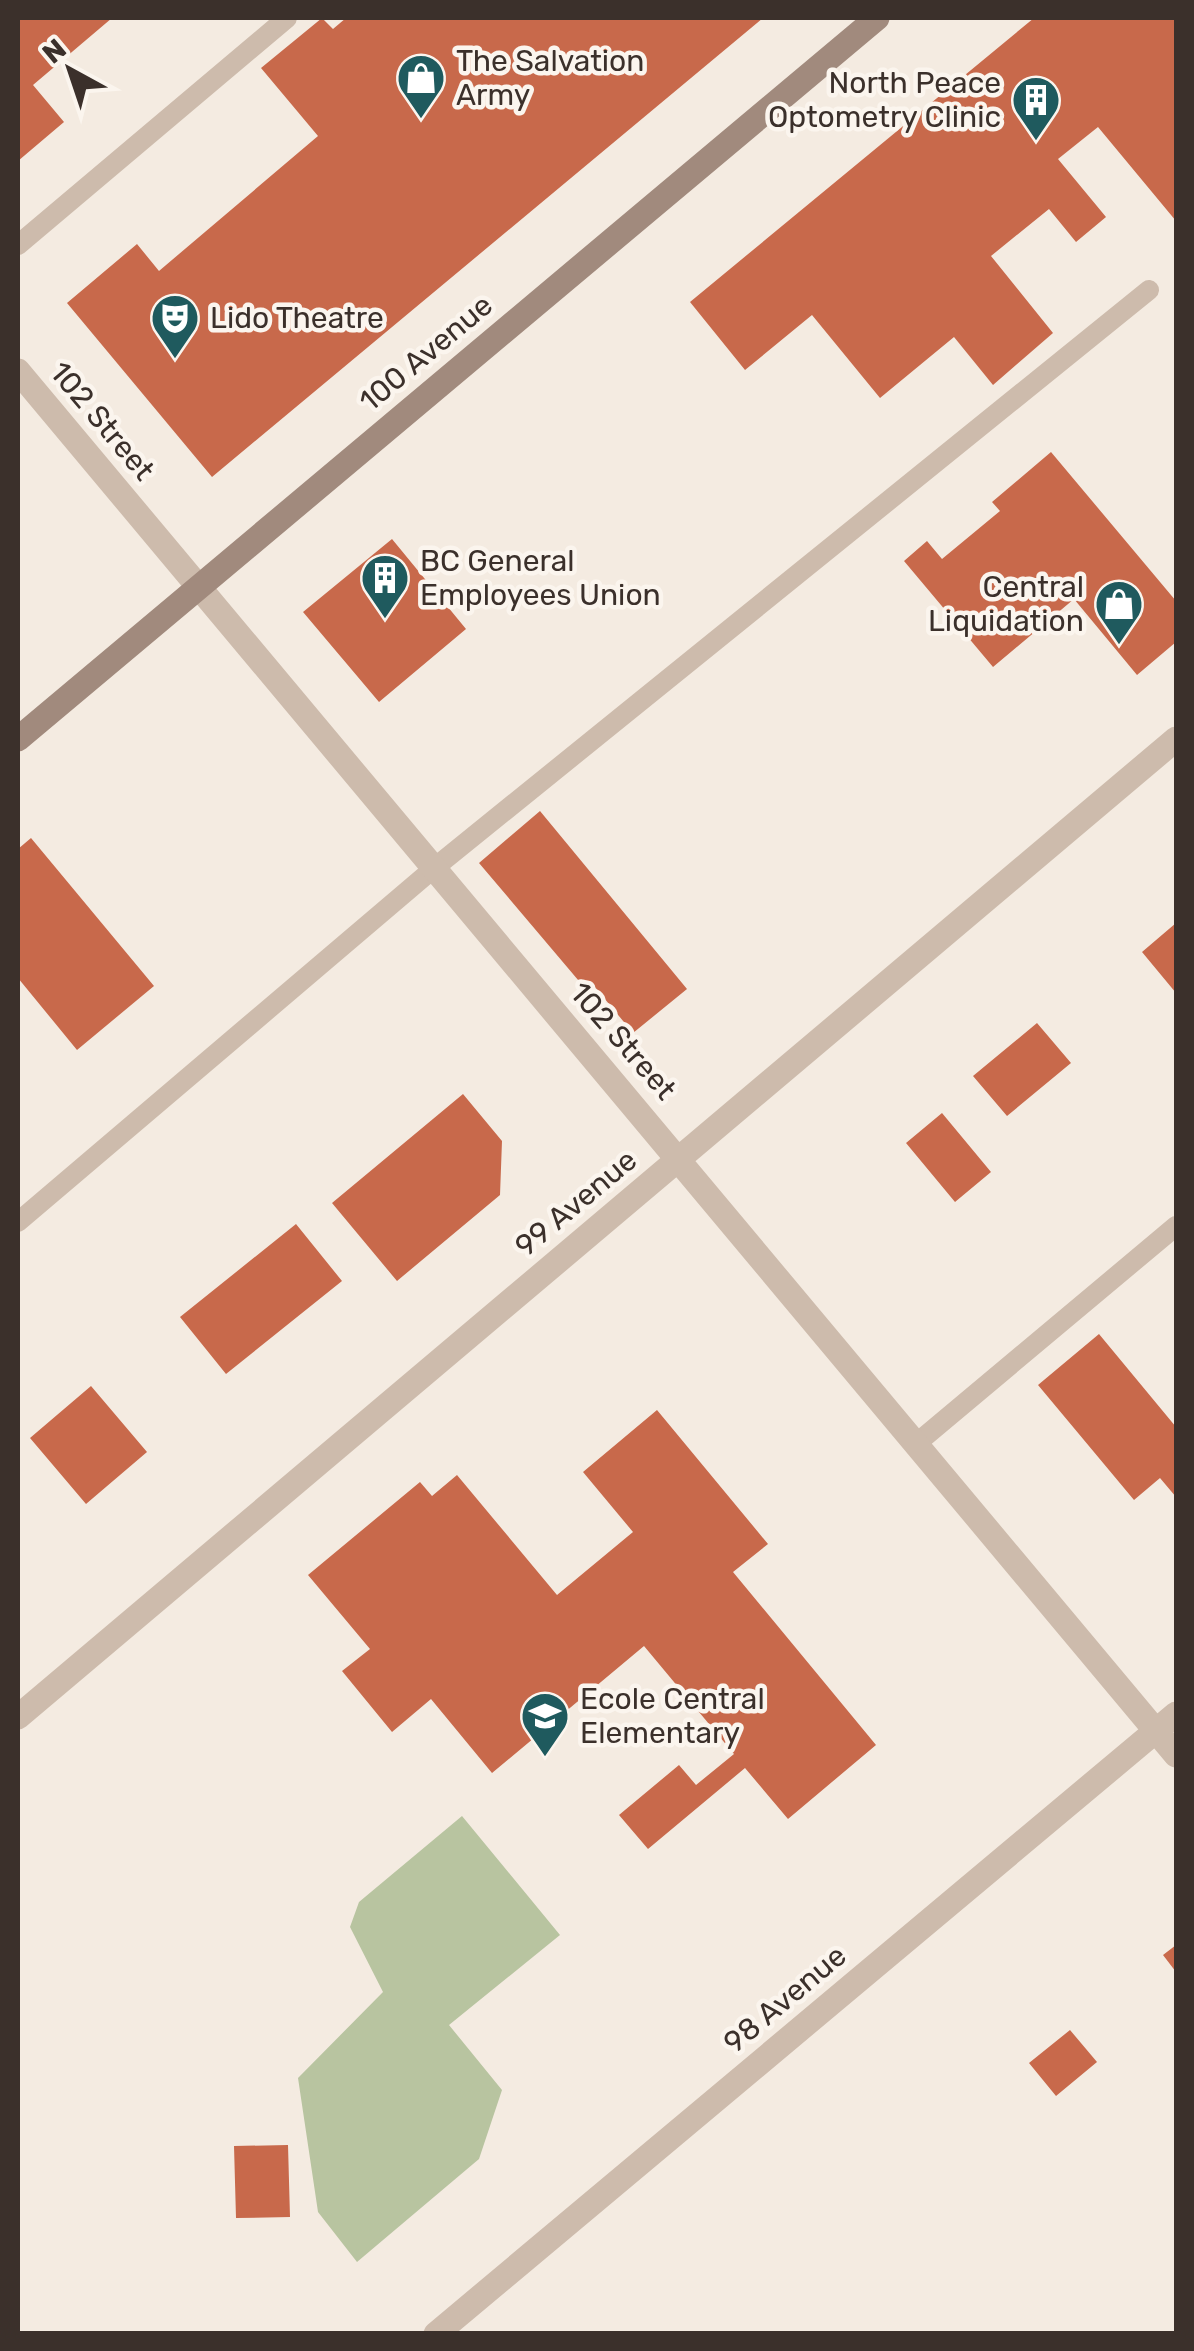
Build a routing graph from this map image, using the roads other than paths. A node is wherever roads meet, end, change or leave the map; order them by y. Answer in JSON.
{"nodes":[{"id":1,"x":287,"y":18,"type":"edge"},
{"id":2,"x":877,"y":18,"type":"edge"},
{"id":3,"x":18,"y":245,"type":"edge"},
{"id":4,"x":1150,"y":290,"type":"dead end"},
{"id":5,"x":18,"y":371,"type":"edge"},
{"id":6,"x":198,"y":586,"type":"junction"},
{"id":7,"x":18,"y":739,"type":"edge"},
{"id":8,"x":1176,"y":739,"type":"edge"},
{"id":9,"x":432,"y":869,"type":"junction"},
{"id":10,"x":680,"y":1158,"type":"junction"},
{"id":11,"x":18,"y":1222,"type":"edge"},
{"id":12,"x":1176,"y":1226,"type":"edge"},
{"id":13,"x":917,"y":1443,"type":"junction"},
{"id":14,"x":1176,"y":1714,"type":"edge"},
{"id":15,"x":18,"y":1717,"type":"edge"},
{"id":16,"x":1156,"y":1731,"type":"junction"},
{"id":17,"x":1176,"y":1755,"type":"edge"},
{"id":18,"x":436,"y":2334,"type":"edge"}],
"edges":[{"from":1,"to":3,"type":"lane"},
{"from":2,"to":6,"type":"main road","name":"100 Avenue"},
{"from":4,"to":9,"type":"lane"},
{"from":5,"to":6,"type":"street","name":"102 Street"},
{"from":6,"to":7,"type":"main road","name":"100 Avenue"},
{"from":6,"to":9,"type":"street","name":"102 Street"},
{"from":8,"to":10,"type":"street","name":"99 Avenue"},
{"from":9,"to":10,"type":"street","name":"102 Street"},
{"from":9,"to":11,"type":"lane"},
{"from":10,"to":13,"type":"street","name":"102 Street"},
{"from":10,"to":15,"type":"street","name":"99 Avenue"},
{"from":12,"to":13,"type":"lane"},
{"from":13,"to":16,"type":"street","name":"102 Street"},
{"from":14,"to":16,"type":"street","name":"98 Avenue"},
{"from":16,"to":17,"type":"street","name":"102 Street"},
{"from":16,"to":18,"type":"street","name":"98 Avenue"}]}
